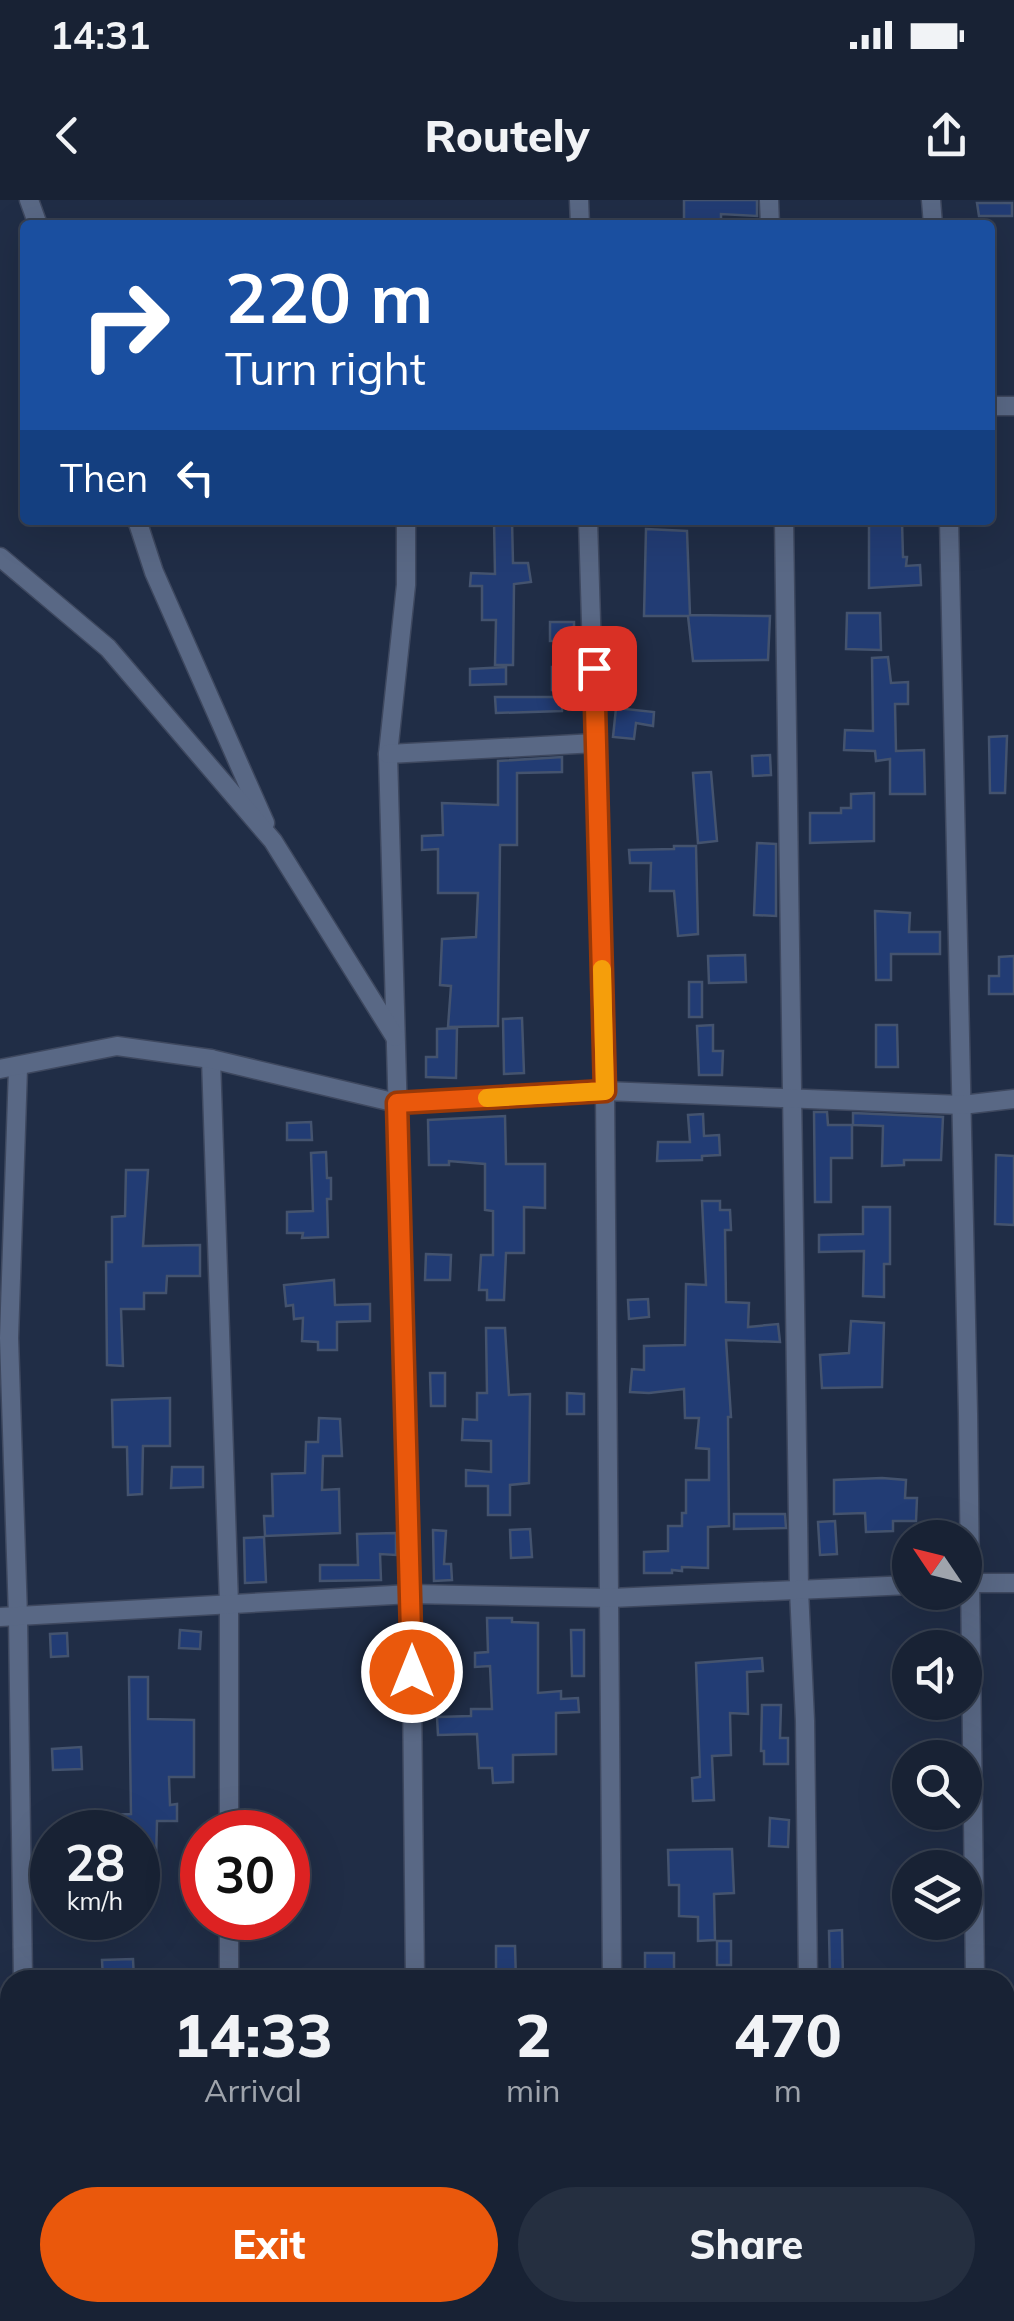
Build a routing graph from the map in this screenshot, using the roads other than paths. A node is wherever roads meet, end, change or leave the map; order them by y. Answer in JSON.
{"nodes":[{"id":1,"x":139,"y":525,"type":"edge"},
{"id":2,"x":406,"y":525,"type":"edge"},
{"id":3,"x":588,"y":525,"type":"edge"},
{"id":4,"x":784,"y":525,"type":"edge"},
{"id":5,"x":949,"y":525,"type":"edge"},
{"id":6,"x":0,"y":556,"type":"edge"},
{"id":7,"x":596,"y":743,"type":"junction"},
{"id":8,"x":388,"y":754,"type":"junction"},
{"id":9,"x":274,"y":841,"type":"junction"},
{"id":10,"x":395,"y":1038,"type":"junction"},
{"id":11,"x":212,"y":1059,"type":"junction"},
{"id":12,"x":9,"y":1068,"type":"edge"},
{"id":13,"x":605,"y":1091,"type":"junction"},
{"id":14,"x":794,"y":1096,"type":"junction"},
{"id":15,"x":1014,"y":1098,"type":"edge"},
{"id":16,"x":397,"y":1103,"type":"junction"},
{"id":17,"x":962,"y":1104,"type":"junction"},
{"id":18,"x":966,"y":1520,"type":"edge"},
{"id":19,"x":982,"y":1582,"type":"edge"},
{"id":20,"x":1014,"y":1583,"type":"edge"},
{"id":21,"x":892,"y":1586,"type":"edge"},
{"id":22,"x":799,"y":1590,"type":"junction"},
{"id":23,"x":412,"y":1594,"type":"junction"},
{"id":24,"x":611,"y":1598,"type":"junction"},
{"id":25,"x":229,"y":1604,"type":"junction"},
{"id":26,"x":967,"y":1610,"type":"edge"},
{"id":27,"x":9,"y":1617,"type":"edge"},
{"id":28,"x":229,"y":1810,"type":"edge"},
{"id":29,"x":229,"y":1940,"type":"edge"},
{"id":30,"x":23,"y":1970,"type":"edge"},
{"id":31,"x":229,"y":1970,"type":"edge"},
{"id":32,"x":415,"y":1970,"type":"edge"},
{"id":33,"x":612,"y":1970,"type":"edge"},
{"id":34,"x":808,"y":1970,"type":"edge"},
{"id":35,"x":974,"y":1970,"type":"edge"}],
"edges":[{"from":1,"to":9,"type":"street"},
{"from":2,"to":8,"type":"street"},
{"from":3,"to":7,"type":"street"},
{"from":4,"to":14,"type":"street"},
{"from":5,"to":17,"type":"street"},
{"from":6,"to":9,"type":"street"},
{"from":7,"to":8,"type":"street"},
{"from":7,"to":13,"type":"street"},
{"from":8,"to":10,"type":"street"},
{"from":9,"to":10,"type":"street"},
{"from":10,"to":16,"type":"street"},
{"from":11,"to":12,"type":"street"},
{"from":11,"to":16,"type":"street"},
{"from":11,"to":25,"type":"street"},
{"from":12,"to":27,"type":"street"},
{"from":13,"to":14,"type":"street"},
{"from":13,"to":16,"type":"street"},
{"from":13,"to":24,"type":"street"},
{"from":14,"to":17,"type":"street"},
{"from":14,"to":22,"type":"street"},
{"from":15,"to":17,"type":"street"},
{"from":16,"to":23,"type":"street"},
{"from":17,"to":18,"type":"street"},
{"from":19,"to":20,"type":"street"},
{"from":21,"to":22,"type":"street"},
{"from":22,"to":24,"type":"street"},
{"from":22,"to":34,"type":"street"},
{"from":23,"to":24,"type":"street"},
{"from":23,"to":25,"type":"street"},
{"from":23,"to":32,"type":"street"},
{"from":24,"to":33,"type":"street"},
{"from":25,"to":27,"type":"street"},
{"from":25,"to":28,"type":"street"},
{"from":26,"to":35,"type":"street"},
{"from":27,"to":30,"type":"street"},
{"from":29,"to":31,"type":"street"}]}
